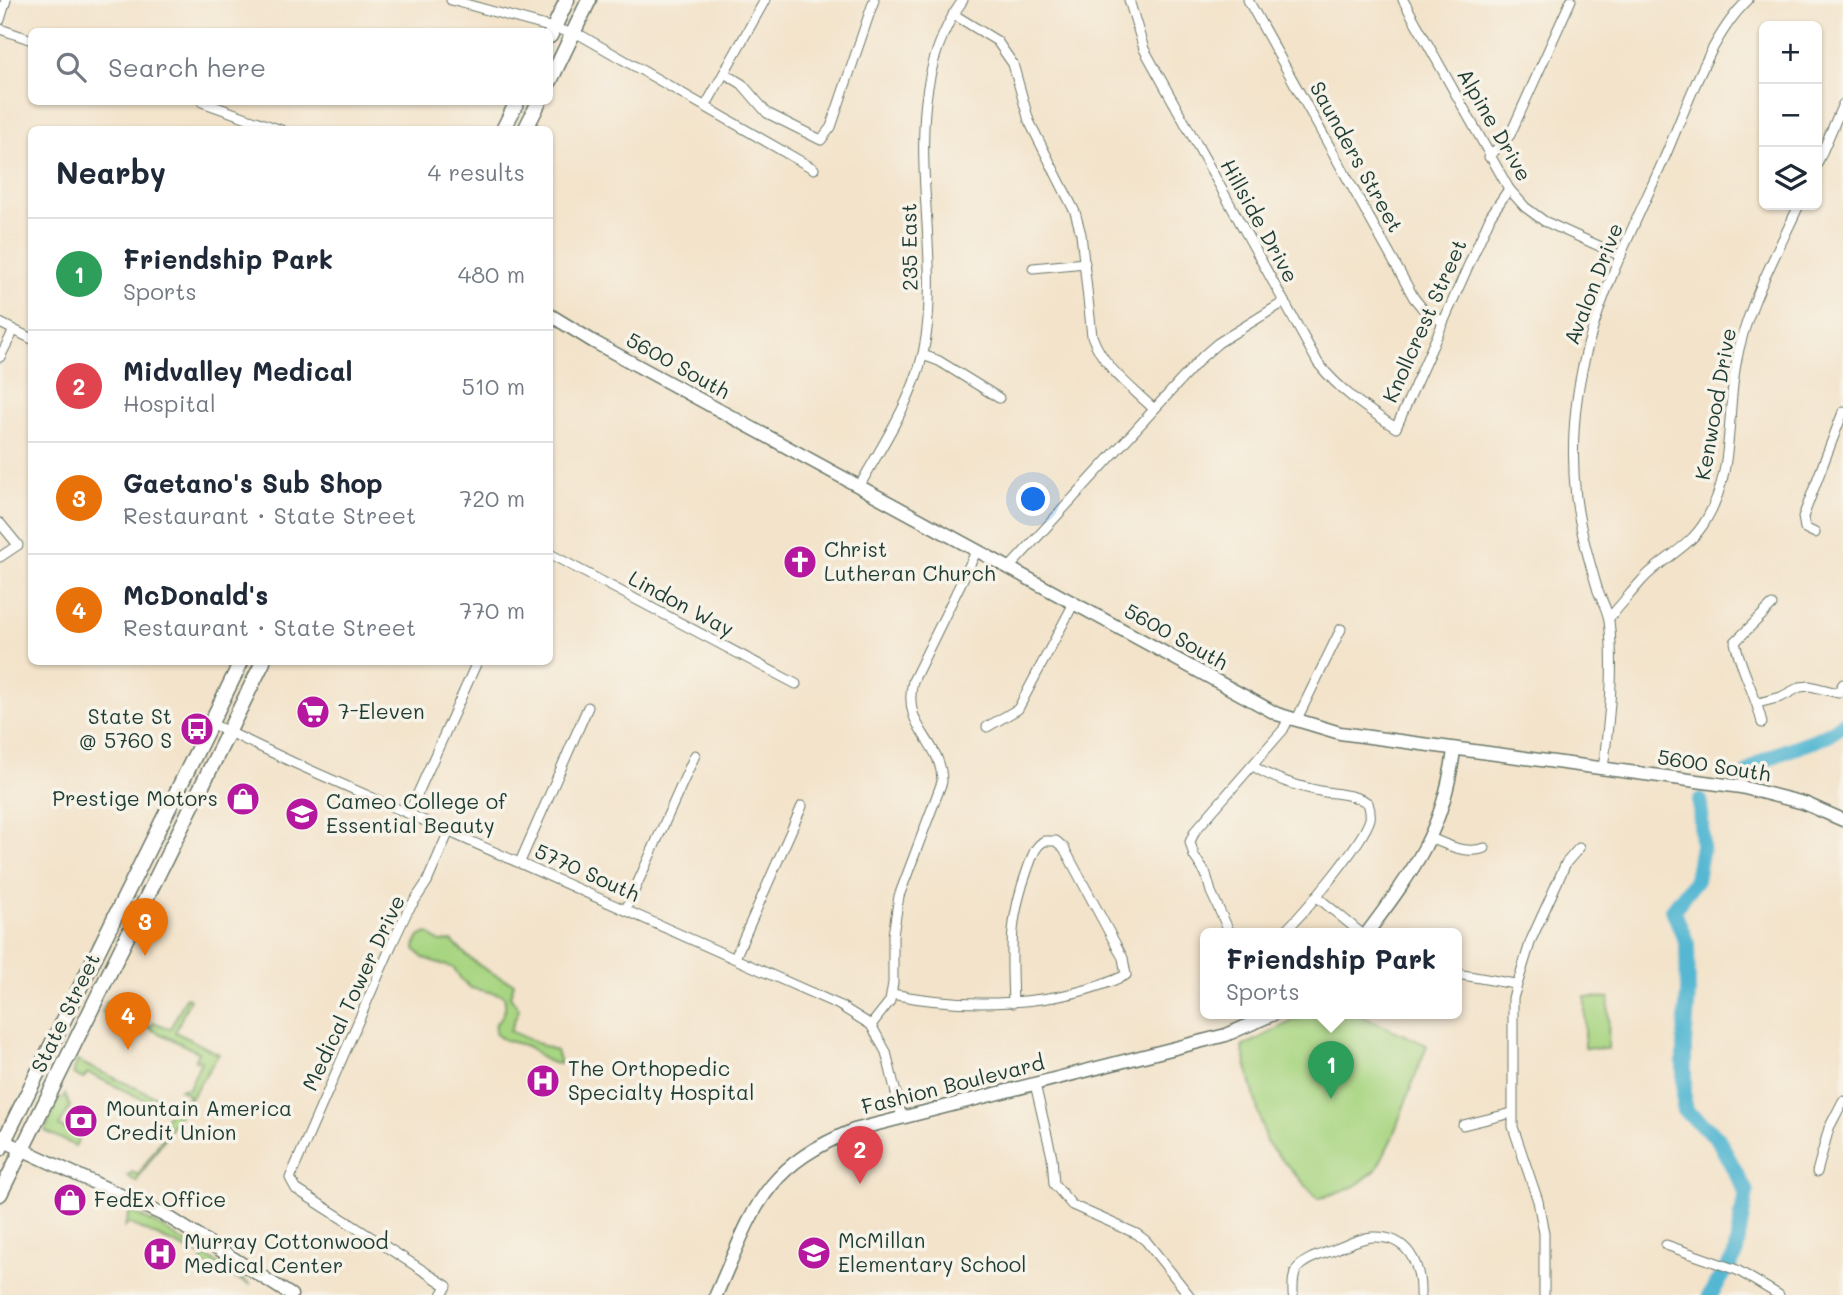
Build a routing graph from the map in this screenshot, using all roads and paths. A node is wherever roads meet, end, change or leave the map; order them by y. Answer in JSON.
{"nodes":[{"id":1,"x":6,"y":0,"type":"edge"},
{"id":2,"x":451,"y":0,"type":"edge"},
{"id":3,"x":567,"y":0,"type":"edge"},
{"id":4,"x":589,"y":0,"type":"edge"},
{"id":5,"x":765,"y":0,"type":"edge"},
{"id":6,"x":874,"y":0,"type":"edge"},
{"id":7,"x":963,"y":0,"type":"edge"},
{"id":8,"x":1129,"y":0,"type":"edge"},
{"id":9,"x":1248,"y":0,"type":"edge"},
{"id":10,"x":1403,"y":0,"type":"edge"},
{"id":11,"x":1571,"y":0,"type":"edge"},
{"id":12,"x":1748,"y":0,"type":"edge"},
{"id":13,"x":953,"y":14,"type":"junction"},
{"id":14,"x":0,"y":20,"type":"edge"},
{"id":15,"x":539,"y":28,"type":"edge"},
{"id":16,"x":0,"y":29,"type":"edge"},
{"id":17,"x":553,"y":30,"type":"edge"},
{"id":18,"x":553,"y":32,"type":"edge"},
{"id":19,"x":573,"y":33,"type":"junction"},
{"id":20,"x":28,"y":39,"type":"edge"},
{"id":21,"x":724,"y":73,"type":"junction"},
{"id":22,"x":553,"y":75,"type":"edge"},
{"id":23,"x":1843,"y":104,"type":"edge"},
{"id":24,"x":210,"y":105,"type":"edge"},
{"id":25,"x":516,"y":105,"type":"edge"},
{"id":26,"x":538,"y":105,"type":"edge"},
{"id":27,"x":706,"y":105,"type":"junction"},
{"id":28,"x":270,"y":126,"type":"edge"},
{"id":29,"x":505,"y":126,"type":"edge"},
{"id":30,"x":528,"y":126,"type":"edge"},
{"id":31,"x":1822,"y":152,"type":"edge"},
{"id":32,"x":1489,"y":157,"type":"junction"},
{"id":33,"x":814,"y":169,"type":"dead end"},
{"id":34,"x":1508,"y":189,"type":"junction"},
{"id":35,"x":1797,"y":210,"type":"edge"},
{"id":36,"x":1621,"y":256,"type":"junction"},
{"id":37,"x":1084,"y":263,"type":"junction"},
{"id":38,"x":1032,"y":268,"type":"dead end"},
{"id":39,"x":1284,"y":302,"type":"junction"},
{"id":40,"x":553,"y":317,"type":"edge"},
{"id":41,"x":1443,"y":322,"type":"junction"},
{"id":42,"x":0,"y":323,"type":"edge"},
{"id":43,"x":14,"y":330,"type":"junction"},
{"id":44,"x":28,"y":337,"type":"edge"},
{"id":45,"x":923,"y":355,"type":"junction"},
{"id":46,"x":0,"y":357,"type":"edge"},
{"id":47,"x":999,"y":398,"type":"dead end"},
{"id":48,"x":1154,"y":409,"type":"junction"},
{"id":49,"x":1843,"y":412,"type":"edge"},
{"id":50,"x":859,"y":487,"type":"junction"},
{"id":51,"x":0,"y":523,"type":"edge"},
{"id":52,"x":1815,"y":533,"type":"dead end"},
{"id":53,"x":977,"y":550,"type":"junction"},
{"id":54,"x":0,"y":556,"type":"edge"},
{"id":55,"x":553,"y":556,"type":"edge"},
{"id":56,"x":1009,"y":568,"type":"junction"},
{"id":57,"x":1074,"y":603,"type":"junction"},
{"id":58,"x":1772,"y":605,"type":"dead end"},
{"id":59,"x":1609,"y":618,"type":"junction"},
{"id":60,"x":1341,"y":629,"type":"dead end"},
{"id":61,"x":239,"y":665,"type":"edge"},
{"id":62,"x":262,"y":665,"type":"edge"},
{"id":63,"x":476,"y":665,"type":"edge"},
{"id":64,"x":796,"y":684,"type":"dead end"},
{"id":65,"x":1843,"y":684,"type":"edge"},
{"id":66,"x":1758,"y":703,"type":"junction"},
{"id":67,"x":588,"y":707,"type":"dead end"},
{"id":68,"x":1292,"y":719,"type":"junction"},
{"id":69,"x":210,"y":723,"type":"junction"},
{"id":70,"x":1762,"y":723,"type":"dead end"},
{"id":71,"x":987,"y":727,"type":"dead end"},
{"id":72,"x":228,"y":732,"type":"junction"},
{"id":73,"x":1454,"y":750,"type":"junction"},
{"id":74,"x":695,"y":755,"type":"dead end"},
{"id":75,"x":1253,"y":766,"type":"junction"},
{"id":76,"x":1603,"y":769,"type":"junction"},
{"id":77,"x":802,"y":806,"type":"dead end"},
{"id":78,"x":410,"y":813,"type":"junction"},
{"id":79,"x":1843,"y":820,"type":"edge"},
{"id":80,"x":449,"y":831,"type":"junction"},
{"id":81,"x":1430,"y":838,"type":"junction"},
{"id":82,"x":1485,"y":848,"type":"dead end"},
{"id":83,"x":1579,"y":848,"type":"dead end"},
{"id":84,"x":520,"y":862,"type":"junction"},
{"id":85,"x":1316,"y":896,"type":"junction"},
{"id":86,"x":626,"y":909,"type":"junction"},
{"id":87,"x":1228,"y":928,"type":"edge"},
{"id":88,"x":1287,"y":928,"type":"edge"},
{"id":89,"x":1355,"y":928,"type":"edge"},
{"id":90,"x":1371,"y":928,"type":"edge"},
{"id":91,"x":735,"y":958,"type":"junction"},
{"id":92,"x":1462,"y":975,"type":"edge"},
{"id":93,"x":1515,"y":984,"type":"junction"},
{"id":94,"x":892,"y":994,"type":"junction"},
{"id":95,"x":1013,"y":1003,"type":"junction"},
{"id":96,"x":1262,"y":1019,"type":"edge"},
{"id":97,"x":872,"y":1025,"type":"junction"},
{"id":98,"x":1035,"y":1084,"type":"junction"},
{"id":99,"x":1843,"y":1101,"type":"edge"},
{"id":100,"x":1512,"y":1113,"type":"junction"},
{"id":101,"x":902,"y":1118,"type":"junction"},
{"id":102,"x":1463,"y":1125,"type":"dead end"},
{"id":103,"x":1,"y":1143,"type":"edge"},
{"id":104,"x":22,"y":1149,"type":"junction"},
{"id":105,"x":1817,"y":1172,"type":"dead end"},
{"id":106,"x":0,"y":1194,"type":"edge"},
{"id":107,"x":1666,"y":1245,"type":"dead end"},
{"id":108,"x":1185,"y":1293,"type":"edge"},
{"id":109,"x":291,"y":1295,"type":"edge"},
{"id":110,"x":442,"y":1295,"type":"edge"},
{"id":111,"x":716,"y":1295,"type":"edge"},
{"id":112,"x":1293,"y":1295,"type":"edge"},
{"id":113,"x":1420,"y":1295,"type":"edge"},
{"id":114,"x":1544,"y":1295,"type":"edge"},
{"id":115,"x":1779,"y":1295,"type":"edge"}],
"edges":[{"from":1,"to":14,"type":"street"},
{"from":2,"to":15,"type":"street"},
{"from":3,"to":17,"type":"main road"},
{"from":4,"to":19,"type":"main road"},
{"from":5,"to":21,"type":"street"},
{"from":6,"to":21,"type":"street"},
{"from":7,"to":13,"type":"street","name":"235 East"},
{"from":8,"to":39,"type":"street","name":"Hillside Drive"},
{"from":9,"to":41,"type":"street","name":"Saunders Street"},
{"from":10,"to":32,"type":"street","name":"Alpine Drive"},
{"from":11,"to":32,"type":"street"},
{"from":12,"to":36,"type":"street","name":"Avalon Drive"},
{"from":13,"to":37,"type":"street"},
{"from":13,"to":45,"type":"street","name":"235 East"},
{"from":16,"to":20,"type":"street"},
{"from":18,"to":19,"type":"street"},
{"from":19,"to":22,"type":"main road"},
{"from":19,"to":27,"type":"street"},
{"from":21,"to":27,"type":"street"},
{"from":23,"to":31,"type":"street"},
{"from":24,"to":28,"type":"street"},
{"from":25,"to":29,"type":"main road"},
{"from":26,"to":30,"type":"main road"},
{"from":27,"to":33,"type":"street"},
{"from":32,"to":34,"type":"street","name":"Alpine Drive"},
{"from":34,"to":36,"type":"street","name":"Alpine Drive"},
{"from":34,"to":41,"type":"street","name":"Knollcrest Street"},
{"from":35,"to":59,"type":"street","name":"Kenwood Drive"},
{"from":36,"to":59,"type":"street","name":"Avalon Drive"},
{"from":37,"to":38,"type":"street"},
{"from":37,"to":48,"type":"street"},
{"from":39,"to":41,"type":"street","name":"Knollcrest Street"},
{"from":39,"to":48,"type":"street","name":"Hillside Drive"},
{"from":40,"to":50,"type":"street","name":"5600 South"},
{"from":42,"to":43,"type":"street"},
{"from":43,"to":44,"type":"street"},
{"from":43,"to":46,"type":"street"},
{"from":45,"to":47,"type":"street"},
{"from":45,"to":50,"type":"street","name":"235 East"},
{"from":48,"to":56,"type":"street","name":"Hillside Drive"},
{"from":49,"to":52,"type":"street"},
{"from":50,"to":53,"type":"street","name":"5600 South"},
{"from":51,"to":54,"type":"street"},
{"from":53,"to":56,"type":"street","name":"5600 South"},
{"from":53,"to":94,"type":"street"},
{"from":55,"to":64,"type":"street","name":"Lindon Way"},
{"from":56,"to":57,"type":"street","name":"5600 South"},
{"from":57,"to":68,"type":"street","name":"5600 South"},
{"from":57,"to":71,"type":"street"},
{"from":58,"to":66,"type":"street"},
{"from":59,"to":76,"type":"street","name":"Avalon Drive"},
{"from":60,"to":68,"type":"street"},
{"from":61,"to":69,"type":"main road","name":"State Street"},
{"from":62,"to":72,"type":"main road","name":"State Street"},
{"from":63,"to":78,"type":"street"},
{"from":65,"to":66,"type":"street"},
{"from":66,"to":70,"type":"street"},
{"from":67,"to":84,"type":"street"},
{"from":68,"to":73,"type":"street","name":"5600 South"},
{"from":68,"to":75,"type":"street"},
{"from":69,"to":72,"type":"street","name":"5770 South"},
{"from":69,"to":103,"type":"main road","name":"State Street"},
{"from":72,"to":78,"type":"street","name":"5770 South"},
{"from":72,"to":104,"type":"main road","name":"State Street"},
{"from":73,"to":76,"type":"street","name":"5600 South"},
{"from":73,"to":81,"type":"street"},
{"from":74,"to":86,"type":"street"},
{"from":75,"to":85,"type":"street"},
{"from":75,"to":87,"type":"street"},
{"from":76,"to":79,"type":"street","name":"5600 South"},
{"from":77,"to":91,"type":"street"},
{"from":78,"to":80,"type":"street","name":"5770 South"},
{"from":80,"to":84,"type":"street","name":"5770 South"},
{"from":80,"to":110,"type":"street","name":"Medical Tower Drive"},
{"from":81,"to":82,"type":"street"},
{"from":81,"to":90,"type":"street"},
{"from":83,"to":93,"type":"street"},
{"from":84,"to":86,"type":"street","name":"5770 South"},
{"from":85,"to":88,"type":"street"},
{"from":85,"to":89,"type":"street"},
{"from":86,"to":91,"type":"street","name":"5770 South"},
{"from":91,"to":97,"type":"street","name":"5770 South"},
{"from":92,"to":93,"type":"street"},
{"from":93,"to":100,"type":"street"},
{"from":94,"to":95,"type":"street"},
{"from":94,"to":97,"type":"street"},
{"from":95,"to":95,"type":"street"},
{"from":96,"to":98,"type":"street","name":"Fashion Boulevard"},
{"from":97,"to":101,"type":"street"},
{"from":98,"to":101,"type":"street","name":"Fashion Boulevard"},
{"from":98,"to":108,"type":"street"},
{"from":99,"to":105,"type":"street"},
{"from":100,"to":102,"type":"street"},
{"from":100,"to":114,"type":"street"},
{"from":101,"to":111,"type":"street","name":"Fashion Boulevard"},
{"from":103,"to":104,"type":"street"},
{"from":104,"to":106,"type":"main road","name":"State Street"},
{"from":104,"to":109,"type":"street"},
{"from":107,"to":115,"type":"street"},
{"from":112,"to":113,"type":"street"}]}
